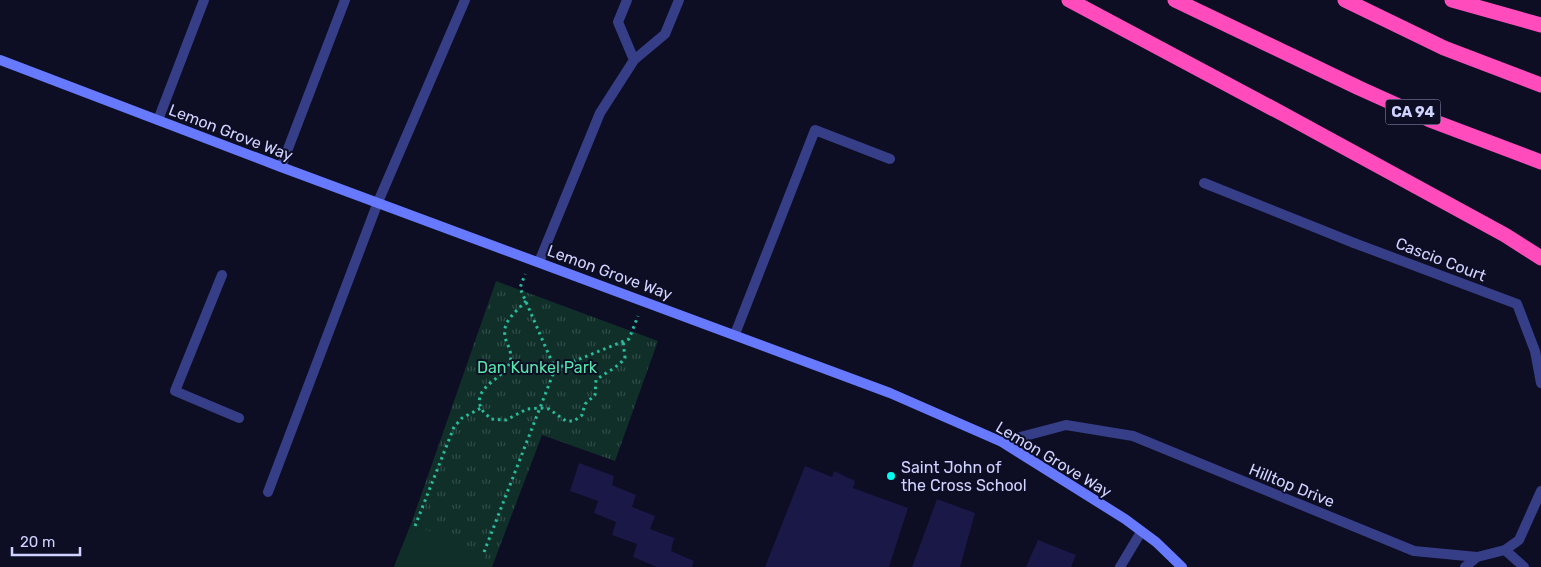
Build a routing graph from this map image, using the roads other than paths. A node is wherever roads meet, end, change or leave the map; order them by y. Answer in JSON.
{"nodes":[{"id":1,"x":204,"y":0,"type":"edge"},
{"id":2,"x":345,"y":0,"type":"edge"},
{"id":3,"x":465,"y":0,"type":"edge"},
{"id":4,"x":627,"y":0,"type":"edge"},
{"id":5,"x":679,"y":0,"type":"edge"},
{"id":6,"x":1069,"y":0,"type":"edge"},
{"id":7,"x":1175,"y":0,"type":"edge"},
{"id":8,"x":1345,"y":0,"type":"edge"},
{"id":9,"x":1452,"y":0,"type":"edge"},
{"id":10,"x":1541,"y":25,"type":"edge"},
{"id":11,"x":0,"y":60,"type":"edge"},
{"id":12,"x":634,"y":60,"type":"junction"},
{"id":13,"x":1541,"y":85,"type":"edge"},
{"id":14,"x":158,"y":120,"type":"junction"},
{"id":15,"x":890,"y":159,"type":"dead end"},
{"id":16,"x":1541,"y":162,"type":"edge"},
{"id":17,"x":281,"y":167,"type":"junction"},
{"id":18,"x":1204,"y":183,"type":"dead end"},
{"id":19,"x":378,"y":202,"type":"junction"},
{"id":20,"x":1541,"y":258,"type":"edge"},
{"id":21,"x":535,"y":261,"type":"junction"},
{"id":22,"x":222,"y":275,"type":"dead end"},
{"id":23,"x":735,"y":334,"type":"junction"},
{"id":24,"x":1541,"y":383,"type":"edge"},
{"id":25,"x":239,"y":418,"type":"dead end"},
{"id":26,"x":1002,"y":442,"type":"junction"},
{"id":27,"x":1541,"y":491,"type":"edge"},
{"id":28,"x":268,"y":492,"type":"dead end"},
{"id":29,"x":1141,"y":532,"type":"junction"},
{"id":30,"x":1505,"y":550,"type":"junction"},
{"id":31,"x":1477,"y":556,"type":"junction"},
{"id":32,"x":1120,"y":567,"type":"edge"},
{"id":33,"x":1182,"y":567,"type":"edge"},
{"id":34,"x":1465,"y":567,"type":"edge"},
{"id":35,"x":1524,"y":567,"type":"edge"}],
"edges":[{"from":1,"to":14,"type":"street"},
{"from":2,"to":17,"type":"street"},
{"from":3,"to":19,"type":"street"},
{"from":4,"to":12,"type":"street"},
{"from":5,"to":12,"type":"street"},
{"from":6,"to":20,"type":"highway"},
{"from":7,"to":16,"type":"highway","number":"CA 94"},
{"from":8,"to":13,"type":"highway"},
{"from":9,"to":10,"type":"highway"},
{"from":11,"to":14,"type":"main road","name":"Lemon Grove Way"},
{"from":12,"to":21,"type":"street"},
{"from":14,"to":17,"type":"main road","name":"Lemon Grove Way"},
{"from":15,"to":23,"type":"street"},
{"from":17,"to":19,"type":"main road","name":"Lemon Grove Way"},
{"from":18,"to":24,"type":"street","name":"Cascio Court"},
{"from":19,"to":21,"type":"main road","name":"Lemon Grove Way"},
{"from":19,"to":28,"type":"street"},
{"from":21,"to":23,"type":"main road","name":"Lemon Grove Way"},
{"from":22,"to":25,"type":"street"},
{"from":23,"to":26,"type":"main road","name":"Lemon Grove Way"},
{"from":26,"to":29,"type":"main road","name":"Lemon Grove Way"},
{"from":26,"to":31,"type":"street","name":"Hilltop Drive"},
{"from":27,"to":30,"type":"street"},
{"from":29,"to":32,"type":"street"},
{"from":29,"to":33,"type":"main road","name":"Lemon Grove Way"},
{"from":30,"to":31,"type":"street","name":"Hilltop Drive"},
{"from":30,"to":35,"type":"street"},
{"from":31,"to":34,"type":"street"}]}
